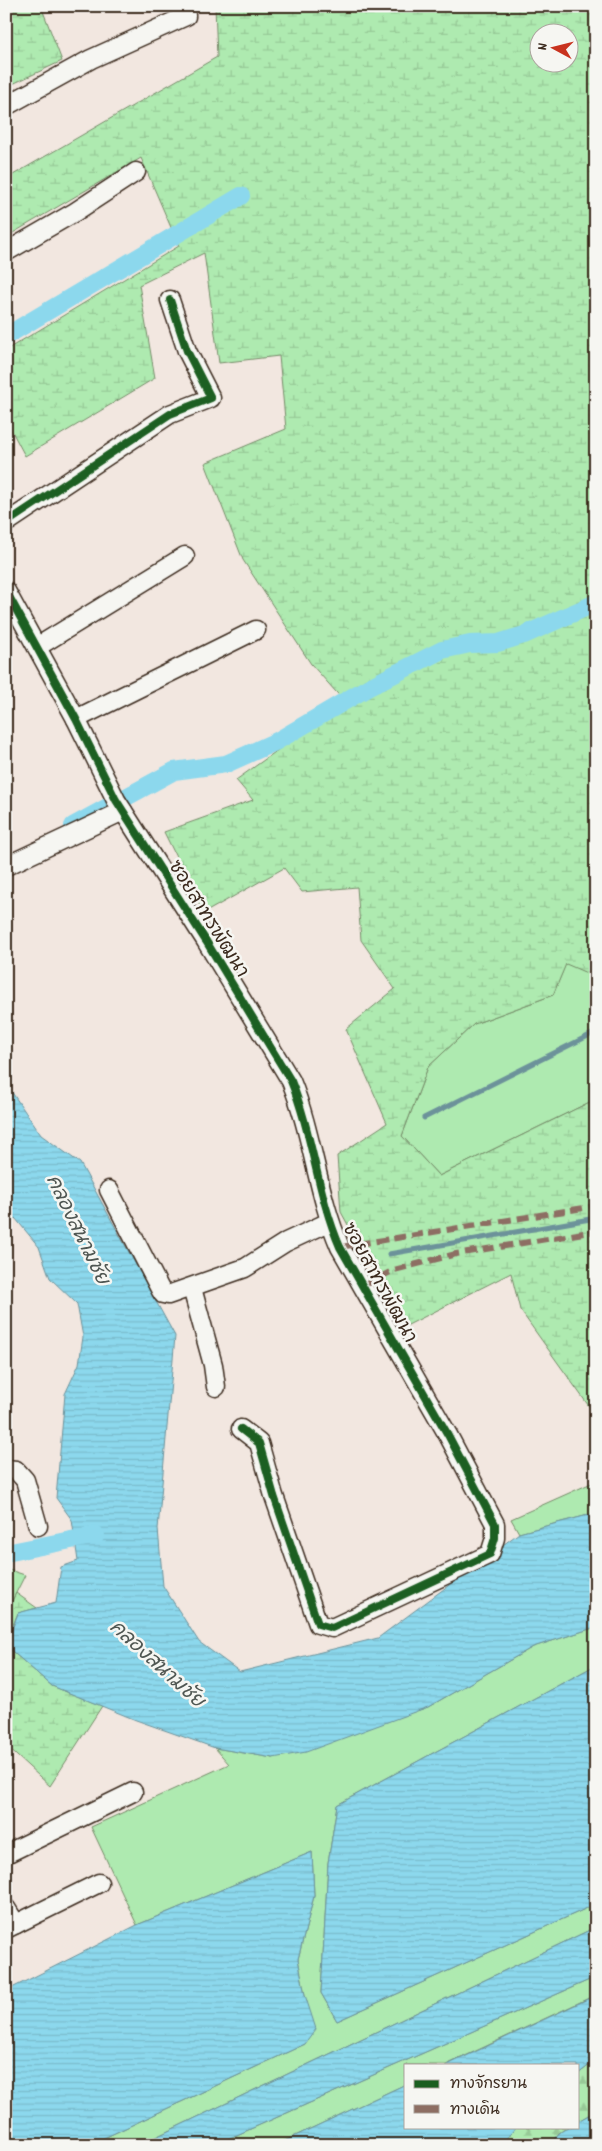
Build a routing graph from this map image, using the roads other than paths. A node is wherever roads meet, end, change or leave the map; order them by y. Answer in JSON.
{"nodes":[{"id":1,"x":186,"y":6,"type":"edge"},
{"id":2,"x":6,"y":106,"type":"edge"},
{"id":3,"x":136,"y":172,"type":"dead end"},
{"id":4,"x":6,"y":252,"type":"edge"},
{"id":5,"x":170,"y":300,"type":"dead end"},
{"id":6,"x":6,"y":523,"type":"edge"},
{"id":7,"x":185,"y":556,"type":"dead end"},
{"id":8,"x":6,"y":591,"type":"edge"},
{"id":9,"x":256,"y":630,"type":"dead end"},
{"id":10,"x":37,"y":647,"type":"junction"},
{"id":11,"x":76,"y":719,"type":"junction"},
{"id":12,"x":120,"y":806,"type":"junction"},
{"id":13,"x":6,"y":866,"type":"edge"},
{"id":14,"x":109,"y":1190,"type":"dead end"},
{"id":15,"x":329,"y":1222,"type":"junction"},
{"id":16,"x":192,"y":1288,"type":"junction"},
{"id":17,"x":216,"y":1387,"type":"dead end"},
{"id":18,"x":241,"y":1428,"type":"dead end"},
{"id":19,"x":6,"y":1469,"type":"edge"},
{"id":20,"x":38,"y":1526,"type":"dead end"},
{"id":21,"x":133,"y":1792,"type":"dead end"},
{"id":22,"x":6,"y":1854,"type":"edge"},
{"id":23,"x":99,"y":1883,"type":"dead end"},
{"id":24,"x":6,"y":1908,"type":"edge"},
{"id":25,"x":11,"y":1927,"type":"edge"}],
"edges":[{"from":1,"to":2,"type":"street"},
{"from":3,"to":4,"type":"street"},
{"from":5,"to":6,"type":"street"},
{"from":7,"to":10,"type":"street"},
{"from":8,"to":10,"type":"street","name":"ซอยสาทรพัฒนา"},
{"from":9,"to":11,"type":"street"},
{"from":10,"to":11,"type":"street","name":"ซอยสาทรพัฒนา"},
{"from":11,"to":12,"type":"street","name":"ซอยสาทรพัฒนา"},
{"from":12,"to":13,"type":"street"},
{"from":12,"to":15,"type":"street","name":"ซอยสาทรพัฒนา"},
{"from":14,"to":16,"type":"street"},
{"from":15,"to":16,"type":"street"},
{"from":15,"to":18,"type":"street","name":"ซอยสาทรพัฒนา"},
{"from":16,"to":17,"type":"street"},
{"from":19,"to":20,"type":"street"},
{"from":21,"to":22,"type":"street"},
{"from":23,"to":25,"type":"street"},
{"from":24,"to":25,"type":"street"}]}
